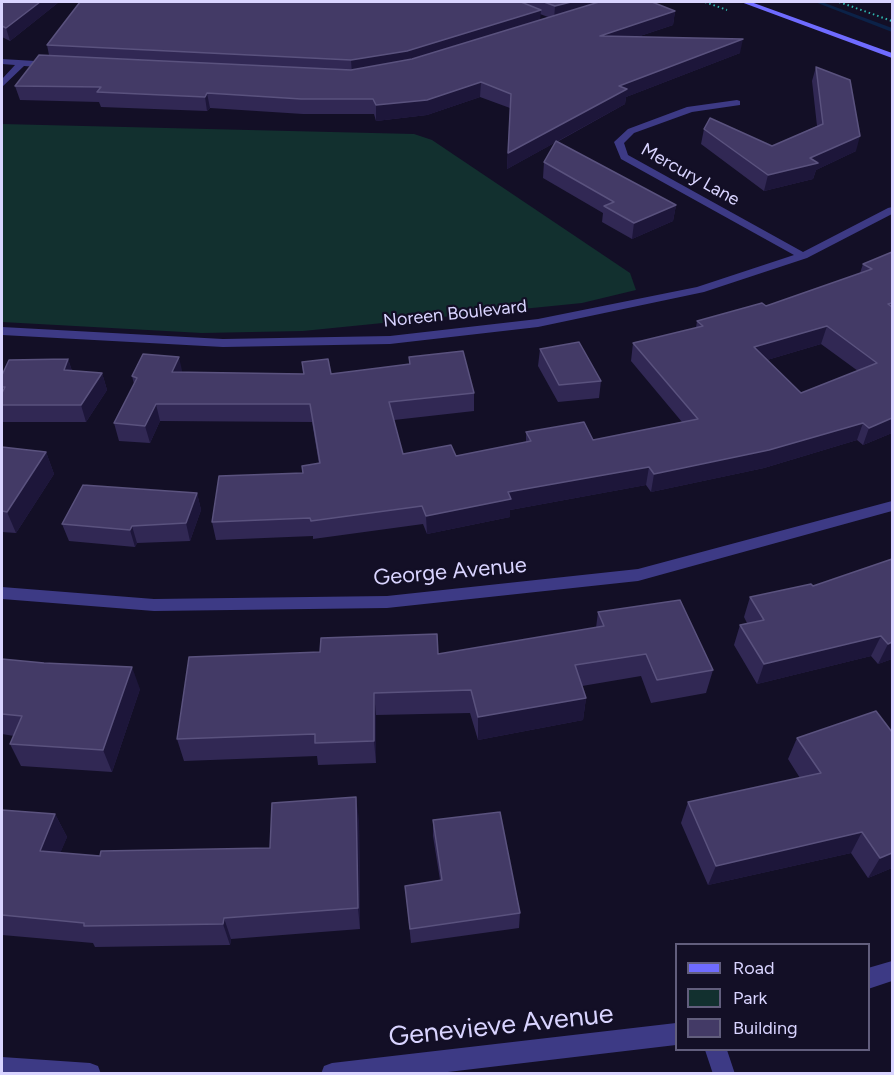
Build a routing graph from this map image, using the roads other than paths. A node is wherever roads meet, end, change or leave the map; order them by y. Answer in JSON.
{"nodes":[{"id":1,"x":745,"y":2,"type":"edge"},
{"id":2,"x":892,"y":56,"type":"edge"},
{"id":3,"x":2,"y":62,"type":"edge"},
{"id":4,"x":22,"y":63,"type":"junction"},
{"id":5,"x":57,"y":65,"type":"edge"},
{"id":6,"x":2,"y":84,"type":"edge"},
{"id":7,"x":737,"y":102,"type":"dead end"},
{"id":8,"x":892,"y":210,"type":"edge"},
{"id":9,"x":803,"y":256,"type":"junction"},
{"id":10,"x":2,"y":331,"type":"edge"},
{"id":11,"x":892,"y":506,"type":"edge"},
{"id":12,"x":2,"y":593,"type":"edge"},
{"id":13,"x":892,"y":971,"type":"edge"},
{"id":14,"x":870,"y":978,"type":"edge"},
{"id":15,"x":675,"y":1034,"type":"edge"},
{"id":16,"x":716,"y":1051,"type":"edge"},
{"id":17,"x":2,"y":1068,"type":"edge"},
{"id":18,"x":90,"y":1074,"type":"edge"},
{"id":19,"x":332,"y":1074,"type":"edge"},
{"id":20,"x":724,"y":1074,"type":"edge"}],
"edges":[{"from":1,"to":2,"type":"main road"},
{"from":3,"to":4,"type":"street"},
{"from":4,"to":5,"type":"street"},
{"from":4,"to":6,"type":"street"},
{"from":7,"to":9,"type":"street","name":"Mercury Lane"},
{"from":8,"to":9,"type":"street","name":"Noreen Boulevard"},
{"from":9,"to":10,"type":"street","name":"Noreen Boulevard"},
{"from":11,"to":12,"type":"street","name":"George Avenue"},
{"from":13,"to":14,"type":"street"},
{"from":15,"to":19,"type":"street","name":"Genevieve Avenue"},
{"from":16,"to":20,"type":"street"},
{"from":17,"to":18,"type":"street"}]}
